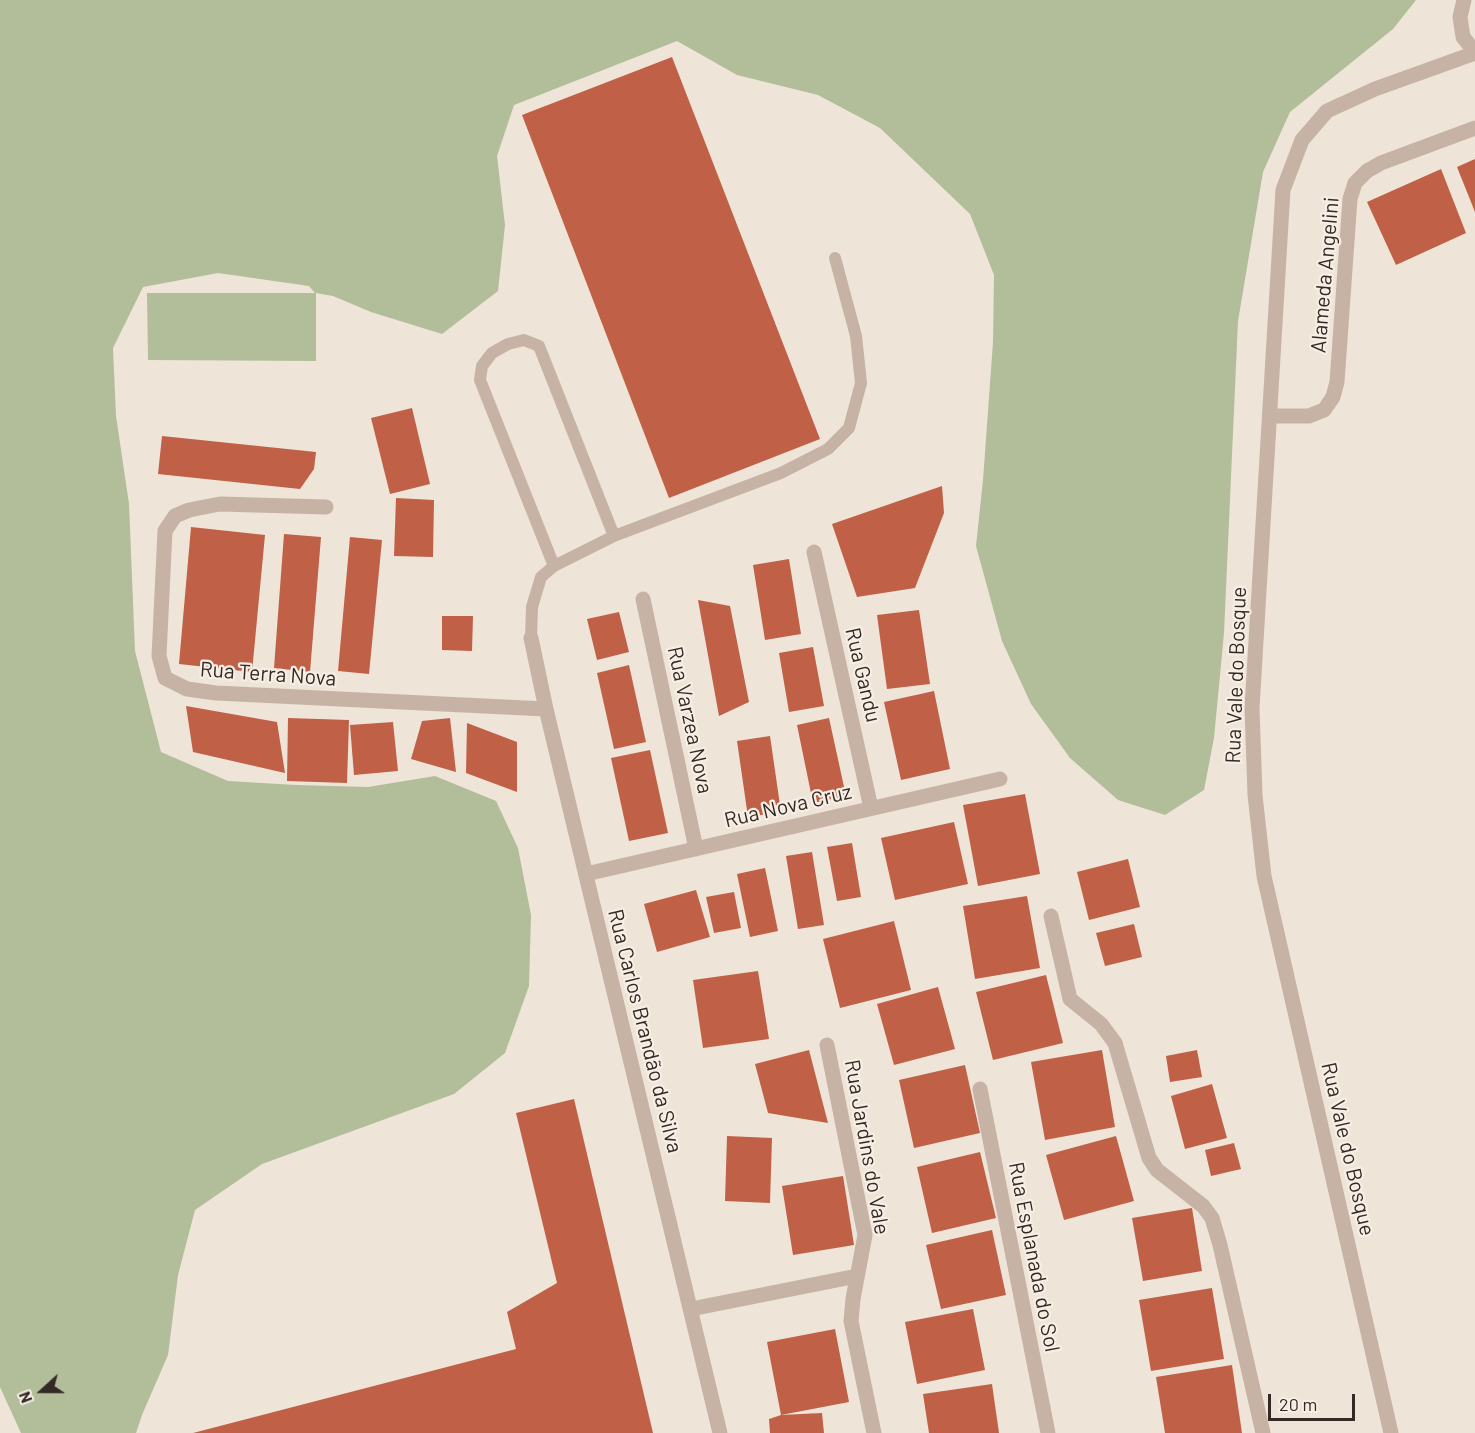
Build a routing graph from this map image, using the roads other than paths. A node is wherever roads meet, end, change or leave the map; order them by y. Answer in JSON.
{"nodes":[{"id":1,"x":1464,"y":0,"type":"edge"},
{"id":2,"x":1475,"y":52,"type":"edge"},
{"id":3,"x":1475,"y":128,"type":"edge"},
{"id":4,"x":835,"y":258,"type":"dead end"},
{"id":5,"x":1270,"y":416,"type":"junction"},
{"id":6,"x":326,"y":507,"type":"dead end"},
{"id":7,"x":614,"y":536,"type":"junction"},
{"id":8,"x":814,"y":552,"type":"dead end"},
{"id":9,"x":554,"y":566,"type":"junction"},
{"id":10,"x":644,"y":600,"type":"dead end"},
{"id":11,"x":531,"y":639,"type":"joint"},
{"id":12,"x":546,"y":709,"type":"junction"},
{"id":13,"x":1000,"y":779,"type":"dead end"},
{"id":14,"x":871,"y":808,"type":"junction"},
{"id":15,"x":696,"y":849,"type":"junction"},
{"id":16,"x":586,"y":874,"type":"junction"},
{"id":17,"x":1051,"y":916,"type":"dead end"},
{"id":18,"x":827,"y":1045,"type":"dead end"},
{"id":19,"x":980,"y":1089,"type":"dead end"},
{"id":20,"x":857,"y":1276,"type":"junction"},
{"id":21,"x":691,"y":1309,"type":"junction"},
{"id":22,"x":720,"y":1433,"type":"edge"},
{"id":23,"x":874,"y":1433,"type":"edge"},
{"id":24,"x":1048,"y":1433,"type":"edge"},
{"id":25,"x":1263,"y":1433,"type":"edge"},
{"id":26,"x":1391,"y":1433,"type":"edge"}],
"edges":[{"from":1,"to":2,"type":"street","name":"Rua Vale do Bosque"},
{"from":2,"to":5,"type":"street","name":"Rua Vale do Bosque"},
{"from":3,"to":5,"type":"street","name":"Alameda Angelini"},
{"from":4,"to":7,"type":"lane"},
{"from":5,"to":26,"type":"street","name":"Rua Vale do Bosque"},
{"from":6,"to":12,"type":"street","name":"Rua Terra Nova"},
{"from":7,"to":9,"type":"lane"},
{"from":7,"to":9,"type":"lane"},
{"from":8,"to":14,"type":"street","name":"Rua Gandu"},
{"from":9,"to":11,"type":"lane"},
{"from":10,"to":15,"type":"street","name":"Rua Varzea Nova"},
{"from":11,"to":12,"type":"street","name":"Rua Carlos Brandão da Silva"},
{"from":12,"to":16,"type":"street","name":"Rua Carlos Brandão da Silva"},
{"from":13,"to":14,"type":"street","name":"Rua Nova Cruz"},
{"from":14,"to":15,"type":"street","name":"Rua Nova Cruz"},
{"from":15,"to":16,"type":"street","name":"Rua Nova Cruz"},
{"from":16,"to":21,"type":"street","name":"Rua Carlos Brandão da Silva"},
{"from":17,"to":25,"type":"street"},
{"from":18,"to":20,"type":"street","name":"Rua Jardins do Vale"},
{"from":19,"to":24,"type":"street","name":"Rua Esplanada do Sol"},
{"from":20,"to":21,"type":"street"},
{"from":20,"to":23,"type":"street","name":"Rua Jardins do Vale"},
{"from":21,"to":22,"type":"street","name":"Rua Carlos Brandão da Silva"}]}
